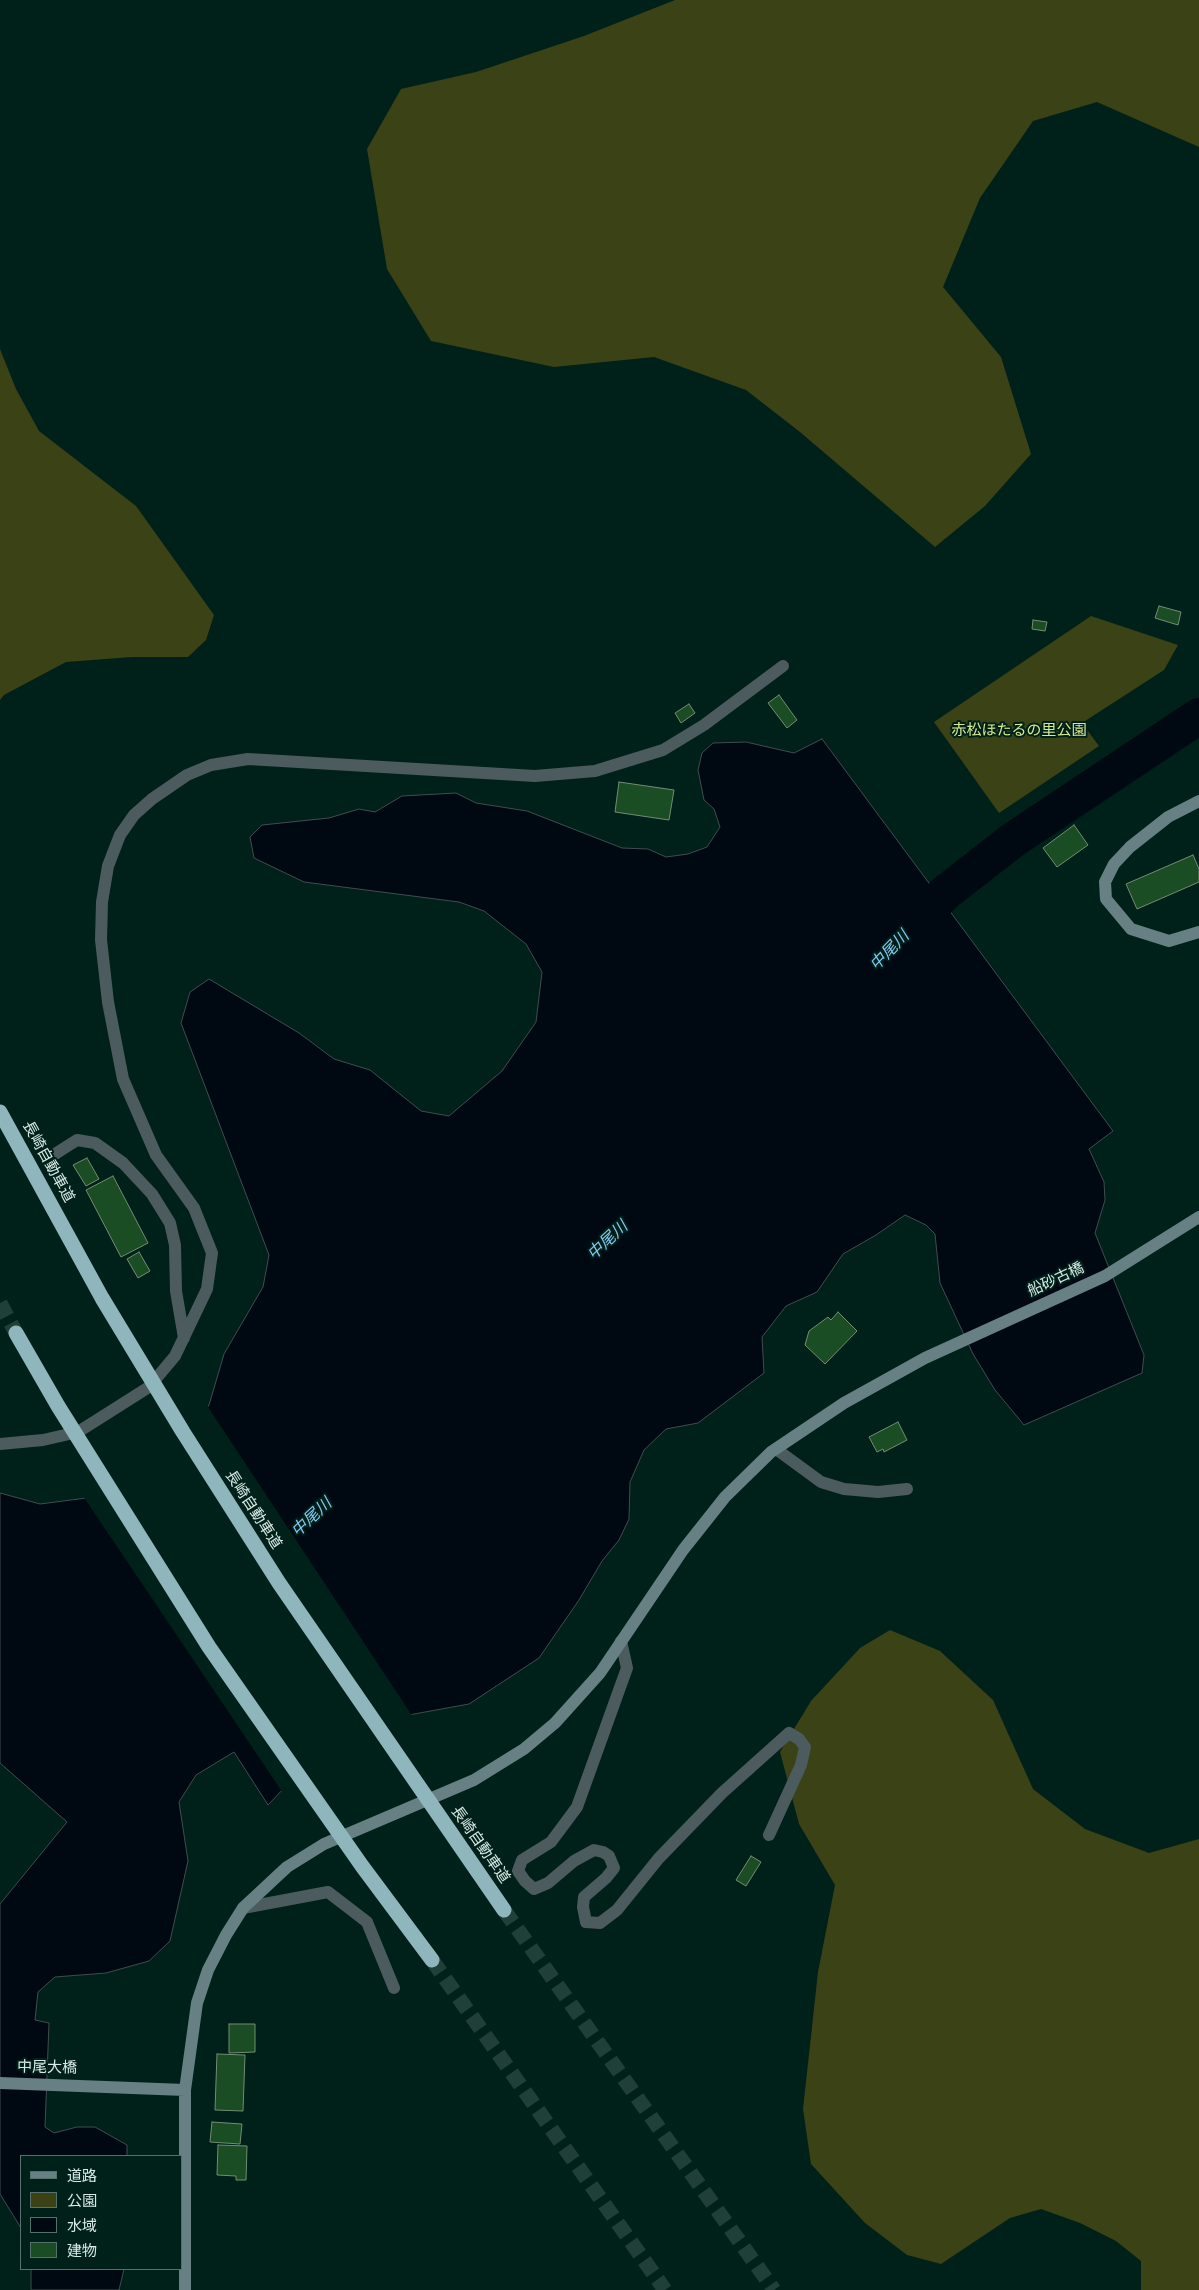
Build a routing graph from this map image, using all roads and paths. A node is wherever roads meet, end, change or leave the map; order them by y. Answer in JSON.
{"nodes":[{"id":1,"x":783,"y":666,"type":"dead end"},
{"id":2,"x":1199,"y":801,"type":"edge"},
{"id":3,"x":1199,"y":932,"type":"edge"},
{"id":4,"x":0,"y":1112,"type":"edge"},
{"id":5,"x":55,"y":1154,"type":"dead end"},
{"id":6,"x":1196,"y":1219,"type":"edge"},
{"id":7,"x":16,"y":1333,"type":"tunnel mouth"},
{"id":8,"x":184,"y":1338,"type":"junction"},
{"id":9,"x":0,"y":1444,"type":"edge"},
{"id":10,"x":776,"y":1449,"type":"junction"},
{"id":11,"x":907,"y":1489,"type":"dead end"},
{"id":12,"x":621,"y":1641,"type":"junction"},
{"id":13,"x":769,"y":1835,"type":"dead end"},
{"id":14,"x":243,"y":1908,"type":"junction"},
{"id":15,"x":504,"y":1910,"type":"tunnel mouth"},
{"id":16,"x":432,"y":1960,"type":"tunnel mouth"},
{"id":17,"x":394,"y":1988,"type":"dead end"},
{"id":18,"x":0,"y":2083,"type":"edge"},
{"id":19,"x":186,"y":2090,"type":"junction"},
{"id":20,"x":185,"y":2290,"type":"edge"}],
"edges":[{"from":1,"to":8,"type":"street"},
{"from":2,"to":3,"type":"street"},
{"from":4,"to":15,"type":"highway","name":"長崎自動車道"},
{"from":5,"to":8,"type":"street"},
{"from":6,"to":10,"type":"street","name":"船砂古橋"},
{"from":7,"to":16,"type":"highway"},
{"from":8,"to":9,"type":"street"},
{"from":10,"to":11,"type":"street"},
{"from":10,"to":12,"type":"street","name":"船砂古橋"},
{"from":12,"to":13,"type":"street"},
{"from":12,"to":14,"type":"street","name":"船砂古橋"},
{"from":14,"to":17,"type":"street"},
{"from":14,"to":19,"type":"street","name":"船砂古橋"},
{"from":18,"to":19,"type":"street","name":"中尾大橋"},
{"from":19,"to":20,"type":"street","name":"船砂古橋"}]}
